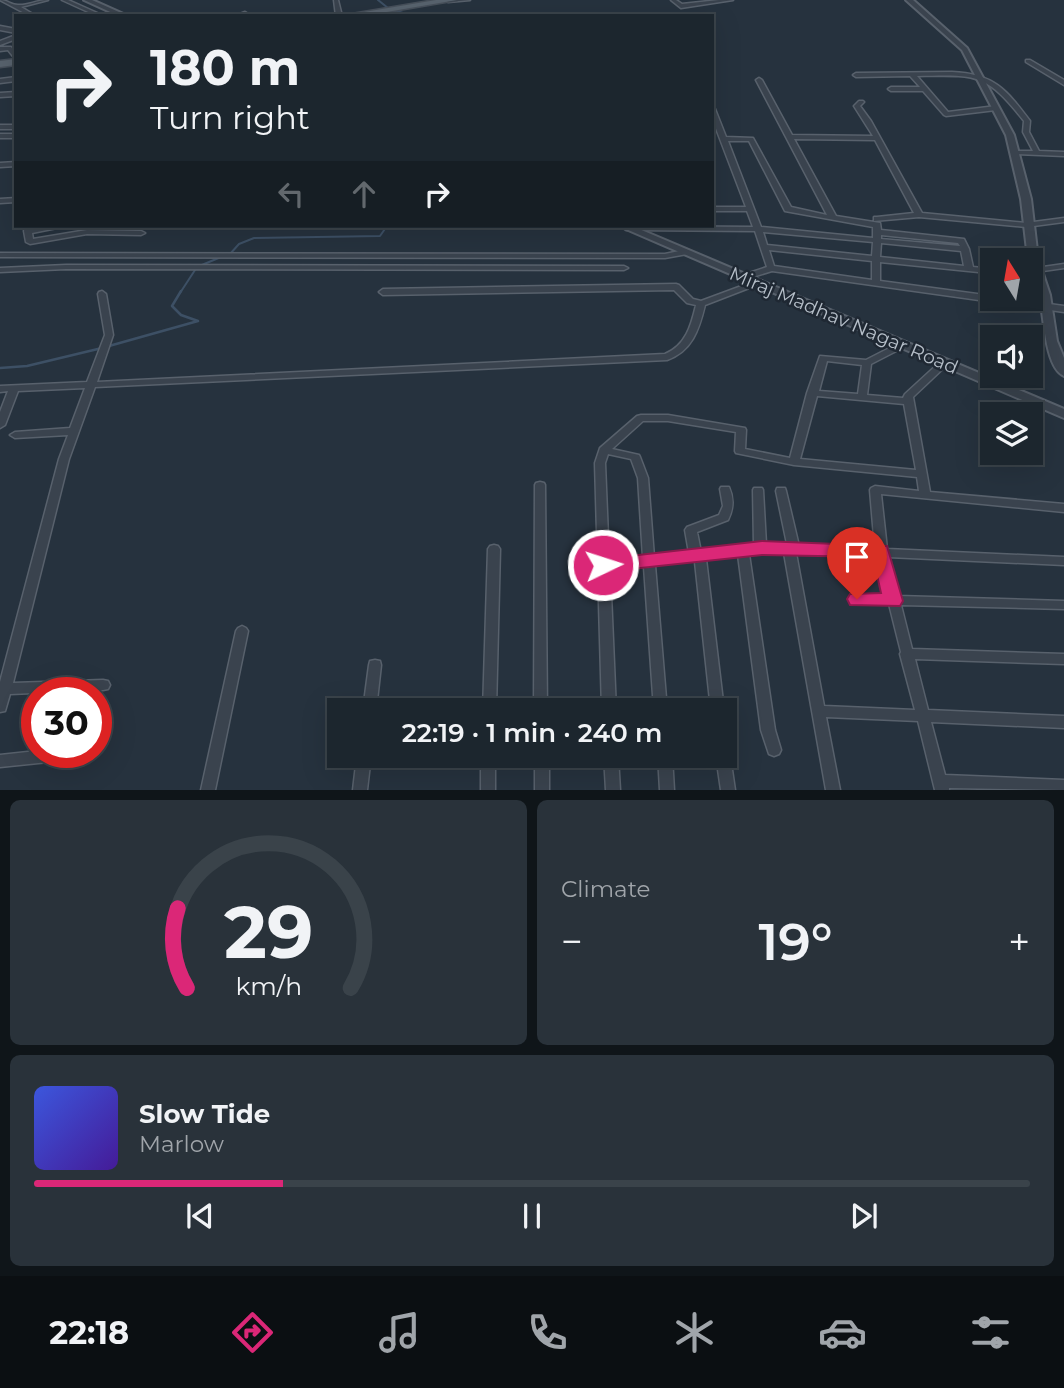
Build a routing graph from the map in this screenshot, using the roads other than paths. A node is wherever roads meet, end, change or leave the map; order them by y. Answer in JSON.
{"nodes":[{"id":1,"x":46,"y":0,"type":"edge"},
{"id":2,"x":64,"y":0,"type":"edge"},
{"id":3,"x":87,"y":0,"type":"edge"},
{"id":4,"x":468,"y":0,"type":"edge"},
{"id":5,"x":673,"y":0,"type":"edge"},
{"id":6,"x":731,"y":0,"type":"edge"},
{"id":7,"x":909,"y":0,"type":"edge"},
{"id":8,"x":451,"y":1,"type":"edge"},
{"id":9,"x":2,"y":2,"type":"edge"},
{"id":10,"x":15,"y":7,"type":"junction"},
{"id":11,"x":30,"y":14,"type":"edge"},
{"id":12,"x":97,"y":14,"type":"edge"},
{"id":13,"x":120,"y":14,"type":"edge"},
{"id":14,"x":356,"y":14,"type":"edge"},
{"id":15,"x":1028,"y":61,"type":"dead end"},
{"id":16,"x":912,"y":74,"type":"junction"},
{"id":17,"x":978,"y":74,"type":"junction"},
{"id":18,"x":856,"y":75,"type":"dead end"},
{"id":19,"x":759,"y":80,"type":"dead end"},
{"id":20,"x":1064,"y":83,"type":"edge"},
{"id":21,"x":891,"y":89,"type":"dead end"},
{"id":22,"x":925,"y":89,"type":"junction"},
{"id":23,"x":861,"y":102,"type":"dead end"},
{"id":24,"x":996,"y":108,"type":"junction"},
{"id":25,"x":714,"y":114,"type":"edge"},
{"id":26,"x":790,"y":137,"type":"junction"},
{"id":27,"x":877,"y":138,"type":"junction"},
{"id":28,"x":723,"y":139,"type":"junction"},
{"id":29,"x":1036,"y":150,"type":"dead end"},
{"id":30,"x":1016,"y":153,"type":"junction"},
{"id":31,"x":1064,"y":154,"type":"edge"},
{"id":32,"x":714,"y":209,"type":"edge"},
{"id":33,"x":751,"y":209,"type":"junction"},
{"id":34,"x":794,"y":210,"type":"junction"},
{"id":35,"x":919,"y":215,"type":"junction"},
{"id":36,"x":834,"y":218,"type":"junction"},
{"id":37,"x":1064,"y":220,"type":"edge"},
{"id":38,"x":1026,"y":225,"type":"junction"},
{"id":39,"x":628,"y":228,"type":"edge"},
{"id":40,"x":692,"y":228,"type":"edge"},
{"id":41,"x":28,"y":229,"type":"edge"},
{"id":42,"x":758,"y":229,"type":"junction"},
{"id":43,"x":876,"y":232,"type":"junction"},
{"id":44,"x":141,"y":233,"type":"dead end"},
{"id":45,"x":800,"y":233,"type":"junction"},
{"id":46,"x":764,"y":247,"type":"junction"},
{"id":47,"x":1030,"y":248,"type":"edge"},
{"id":48,"x":684,"y":252,"type":"junction"},
{"id":49,"x":0,"y":255,"type":"edge"},
{"id":50,"x":875,"y":258,"type":"junction"},
{"id":51,"x":1064,"y":266,"type":"edge"},
{"id":52,"x":624,"y":268,"type":"dead end"},
{"id":53,"x":772,"y":268,"type":"junction"},
{"id":54,"x":969,"y":269,"type":"junction"},
{"id":55,"x":0,"y":270,"type":"edge"},
{"id":56,"x":980,"y":270,"type":"edge"},
{"id":57,"x":1043,"y":271,"type":"edge"},
{"id":58,"x":746,"y":276,"type":"junction"},
{"id":59,"x":876,"y":282,"type":"junction"},
{"id":60,"x":758,"y":284,"type":"junction"},
{"id":61,"x":383,"y":292,"type":"dead end"},
{"id":62,"x":102,"y":294,"type":"dead end"},
{"id":63,"x":1043,"y":296,"type":"edge"},
{"id":64,"x":980,"y":298,"type":"edge"},
{"id":65,"x":701,"y":304,"type":"junction"},
{"id":66,"x":1043,"y":307,"type":"edge"},
{"id":67,"x":1047,"y":308,"type":"junction"},
{"id":68,"x":1064,"y":309,"type":"edge"},
{"id":69,"x":901,"y":345,"type":"junction"},
{"id":70,"x":867,"y":363,"type":"junction"},
{"id":71,"x":944,"y":363,"type":"junction"},
{"id":72,"x":1064,"y":372,"type":"edge"},
{"id":73,"x":89,"y":385,"type":"junction"},
{"id":74,"x":0,"y":388,"type":"edge"},
{"id":75,"x":14,"y":388,"type":"junction"},
{"id":76,"x":812,"y":393,"type":"junction"},
{"id":77,"x":862,"y":397,"type":"junction"},
{"id":78,"x":909,"y":401,"type":"junction"},
{"id":79,"x":1064,"y":414,"type":"edge"},
{"id":80,"x":0,"y":425,"type":"edge"},
{"id":81,"x":74,"y":431,"type":"junction"},
{"id":82,"x":15,"y":435,"type":"dead end"},
{"id":83,"x":604,"y":450,"type":"junction"},
{"id":84,"x":794,"y":462,"type":"junction"},
{"id":85,"x":922,"y":474,"type":"junction"},
{"id":86,"x":540,"y":485,"type":"dead end"},
{"id":87,"x":725,"y":489,"type":"dead end"},
{"id":88,"x":758,"y":490,"type":"dead end"},
{"id":89,"x":781,"y":491,"type":"dead end"},
{"id":90,"x":925,"y":494,"type":"junction"},
{"id":91,"x":1064,"y":508,"type":"edge"},
{"id":92,"x":760,"y":548,"type":"junction"},
{"id":93,"x":791,"y":548,"type":"junction"},
{"id":94,"x":494,"y":549,"type":"dead end"},
{"id":95,"x":743,"y":551,"type":"junction"},
{"id":96,"x":881,"y":551,"type":"junction"},
{"id":97,"x":698,"y":557,"type":"junction"},
{"id":98,"x":1064,"y":561,"type":"edge"},
{"id":99,"x":649,"y":562,"type":"junction"},
{"id":100,"x":603,"y":565,"type":"junction"},
{"id":101,"x":857,"y":599,"type":"dead end"},
{"id":102,"x":893,"y":601,"type":"junction"},
{"id":103,"x":1064,"y":605,"type":"edge"},
{"id":104,"x":242,"y":631,"type":"dead end"},
{"id":105,"x":906,"y":654,"type":"junction"},
{"id":106,"x":1064,"y":659,"type":"edge"},
{"id":107,"x":375,"y":665,"type":"dead end"},
{"id":108,"x":21,"y":689,"type":"edge"},
{"id":109,"x":5,"y":690,"type":"junction"},
{"id":110,"x":371,"y":698,"type":"edge"},
{"id":111,"x":489,"y":698,"type":"edge"},
{"id":112,"x":541,"y":698,"type":"edge"},
{"id":113,"x":609,"y":698,"type":"edge"},
{"id":114,"x":661,"y":698,"type":"edge"},
{"id":115,"x":716,"y":698,"type":"edge"},
{"id":116,"x":0,"y":707,"type":"edge"},
{"id":117,"x":818,"y":711,"type":"junction"},
{"id":118,"x":922,"y":715,"type":"junction"},
{"id":119,"x":1064,"y":722,"type":"edge"},
{"id":120,"x":774,"y":750,"type":"dead end"},
{"id":121,"x":21,"y":759,"type":"edge"},
{"id":122,"x":0,"y":761,"type":"edge"},
{"id":123,"x":362,"y":768,"type":"edge"},
{"id":124,"x":488,"y":768,"type":"edge"},
{"id":125,"x":542,"y":768,"type":"edge"},
{"id":126,"x":612,"y":768,"type":"edge"},
{"id":127,"x":666,"y":768,"type":"edge"},
{"id":128,"x":725,"y":768,"type":"edge"},
{"id":129,"x":941,"y":785,"type":"edge"},
{"id":130,"x":1064,"y":786,"type":"edge"},
{"id":131,"x":208,"y":789,"type":"edge"},
{"id":132,"x":359,"y":789,"type":"edge"},
{"id":133,"x":488,"y":789,"type":"edge"},
{"id":134,"x":542,"y":789,"type":"edge"},
{"id":135,"x":613,"y":789,"type":"edge"},
{"id":136,"x":667,"y":789,"type":"edge"},
{"id":137,"x":728,"y":789,"type":"edge"},
{"id":138,"x":833,"y":789,"type":"edge"}],
"edges":[{"from":1,"to":10,"type":"street"},
{"from":2,"to":12,"type":"street"},
{"from":3,"to":13,"type":"street"},
{"from":4,"to":8,"type":"street"},
{"from":5,"to":6,"type":"street"},
{"from":7,"to":17,"type":"street"},
{"from":8,"to":14,"type":"main road"},
{"from":9,"to":10,"type":"street"},
{"from":10,"to":11,"type":"street"},
{"from":15,"to":20,"type":"street"},
{"from":16,"to":17,"type":"street"},
{"from":16,"to":18,"type":"street"},
{"from":16,"to":22,"type":"street"},
{"from":17,"to":24,"type":"street"},
{"from":17,"to":29,"type":"street"},
{"from":19,"to":26,"type":"street"},
{"from":21,"to":22,"type":"street"},
{"from":22,"to":24,"type":"street"},
{"from":23,"to":27,"type":"street"},
{"from":24,"to":30,"type":"street"},
{"from":25,"to":28,"type":"street"},
{"from":26,"to":27,"type":"street"},
{"from":26,"to":36,"type":"street"},
{"from":27,"to":35,"type":"street"},
{"from":28,"to":33,"type":"street"},
{"from":28,"to":34,"type":"street"},
{"from":30,"to":31,"type":"street"},
{"from":30,"to":38,"type":"street"},
{"from":32,"to":33,"type":"street"},
{"from":33,"to":42,"type":"street"},
{"from":34,"to":36,"type":"street"},
{"from":34,"to":45,"type":"street"},
{"from":35,"to":38,"type":"street"},
{"from":35,"to":43,"type":"street"},
{"from":36,"to":43,"type":"street"},
{"from":37,"to":38,"type":"street"},
{"from":38,"to":47,"type":"street"},
{"from":39,"to":48,"type":"street","name":"Miraj Madhav Nagar Road"},
{"from":40,"to":42,"type":"street"},
{"from":41,"to":44,"type":"street"},
{"from":42,"to":45,"type":"street"},
{"from":42,"to":46,"type":"street"},
{"from":43,"to":45,"type":"street"},
{"from":43,"to":50,"type":"street"},
{"from":43,"to":54,"type":"street"},
{"from":46,"to":50,"type":"street"},
{"from":46,"to":53,"type":"street"},
{"from":48,"to":49,"type":"street"},
{"from":48,"to":58,"type":"street","name":"Miraj Madhav Nagar Road"},
{"from":50,"to":54,"type":"street"},
{"from":50,"to":59,"type":"street"},
{"from":51,"to":57,"type":"street"},
{"from":52,"to":55,"type":"street"},
{"from":53,"to":58,"type":"street"},
{"from":53,"to":59,"type":"street"},
{"from":54,"to":56,"type":"street"},
{"from":58,"to":60,"type":"street","name":"Miraj Madhav Nagar Road"},
{"from":59,"to":64,"type":"street"},
{"from":60,"to":65,"type":"street"},
{"from":60,"to":69,"type":"street","name":"Miraj Madhav Nagar Road"},
{"from":61,"to":65,"type":"street"},
{"from":62,"to":73,"type":"street"},
{"from":63,"to":67,"type":"street"},
{"from":65,"to":73,"type":"street"},
{"from":66,"to":67,"type":"street"},
{"from":67,"to":68,"type":"street"},
{"from":67,"to":72,"type":"street"},
{"from":69,"to":70,"type":"street"},
{"from":69,"to":71,"type":"street","name":"Miraj Madhav Nagar Road"},
{"from":70,"to":76,"type":"street"},
{"from":70,"to":77,"type":"street"},
{"from":71,"to":78,"type":"street"},
{"from":71,"to":79,"type":"street","name":"Miraj Madhav Nagar Road"},
{"from":73,"to":75,"type":"street"},
{"from":73,"to":81,"type":"street"},
{"from":74,"to":75,"type":"street"},
{"from":75,"to":80,"type":"street"},
{"from":76,"to":77,"type":"street"},
{"from":76,"to":84,"type":"street"},
{"from":77,"to":78,"type":"street"},
{"from":78,"to":85,"type":"street"},
{"from":81,"to":82,"type":"street"},
{"from":81,"to":109,"type":"street"},
{"from":83,"to":84,"type":"street"},
{"from":83,"to":99,"type":"street"},
{"from":83,"to":100,"type":"street"},
{"from":84,"to":85,"type":"street"},
{"from":85,"to":90,"type":"street"},
{"from":86,"to":112,"type":"street"},
{"from":87,"to":97,"type":"street"},
{"from":88,"to":92,"type":"street"},
{"from":89,"to":93,"type":"street"},
{"from":90,"to":91,"type":"street"},
{"from":90,"to":96,"type":"street"},
{"from":92,"to":93,"type":"street"},
{"from":92,"to":95,"type":"street"},
{"from":93,"to":96,"type":"street"},
{"from":93,"to":117,"type":"street"},
{"from":94,"to":111,"type":"street"},
{"from":95,"to":97,"type":"street"},
{"from":95,"to":120,"type":"street"},
{"from":96,"to":98,"type":"street"},
{"from":96,"to":102,"type":"street"},
{"from":97,"to":99,"type":"street"},
{"from":97,"to":115,"type":"street"},
{"from":99,"to":100,"type":"street"},
{"from":99,"to":114,"type":"street"},
{"from":100,"to":113,"type":"street"},
{"from":101,"to":102,"type":"street"},
{"from":102,"to":103,"type":"street"},
{"from":102,"to":105,"type":"street"},
{"from":104,"to":131,"type":"street"},
{"from":105,"to":106,"type":"street"},
{"from":105,"to":118,"type":"street"},
{"from":107,"to":110,"type":"street"},
{"from":108,"to":109,"type":"street"},
{"from":109,"to":116,"type":"street"},
{"from":117,"to":118,"type":"street"},
{"from":117,"to":138,"type":"street"},
{"from":118,"to":119,"type":"street"},
{"from":118,"to":129,"type":"street"},
{"from":121,"to":122,"type":"street"},
{"from":123,"to":132,"type":"street"},
{"from":124,"to":133,"type":"street"},
{"from":125,"to":134,"type":"street"},
{"from":126,"to":135,"type":"street"},
{"from":127,"to":136,"type":"street"},
{"from":128,"to":137,"type":"street"},
{"from":129,"to":130,"type":"street"}]}
